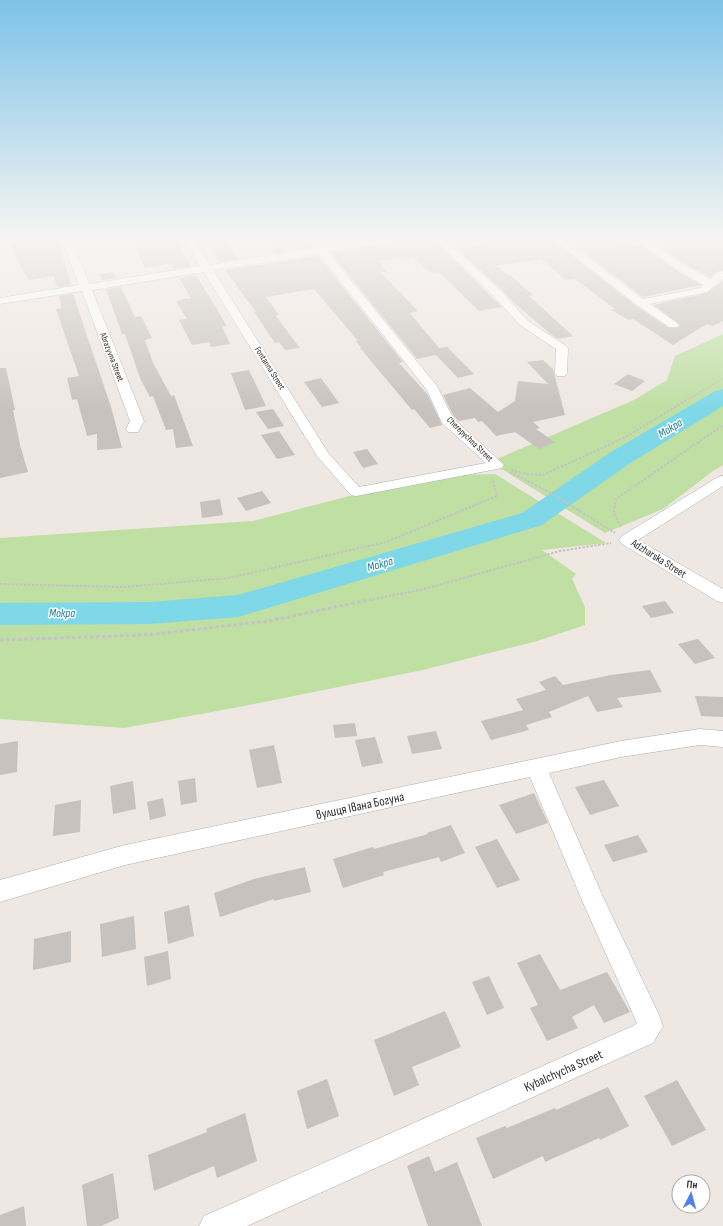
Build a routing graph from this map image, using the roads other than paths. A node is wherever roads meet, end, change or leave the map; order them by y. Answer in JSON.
{"nodes":[{"id":1,"x":25,"y":297,"type":"edge"},
{"id":2,"x":89,"y":297,"type":"edge"},
{"id":3,"x":224,"y":297,"type":"edge"},
{"id":4,"x":359,"y":297,"type":"edge"},
{"id":5,"x":501,"y":297,"type":"edge"},
{"id":6,"x":633,"y":297,"type":"edge"},
{"id":7,"x":669,"y":297,"type":"edge"},
{"id":8,"x":0,"y":301,"type":"edge"},
{"id":9,"x":641,"y":303,"type":"junction"},
{"id":10,"x":673,"y":325,"type":"dead end"},
{"id":11,"x":562,"y":373,"type":"dead end"},
{"id":12,"x":132,"y":429,"type":"dead end"},
{"id":13,"x":723,"y":480,"type":"edge"},
{"id":14,"x":356,"y":492,"type":"joint"},
{"id":15,"x":723,"y":597,"type":"edge"},
{"id":16,"x":723,"y":739,"type":"edge"},
{"id":17,"x":536,"y":767,"type":"junction"},
{"id":18,"x":0,"y":891,"type":"edge"},
{"id":19,"x":214,"y":1226,"type":"edge"}],
"edges":[{"from":1,"to":8,"type":"street"},
{"from":2,"to":12,"type":"street","name":"Abrazyvna Street"},
{"from":3,"to":14,"type":"street","name":"Fontanna Street"},
{"from":4,"to":14,"type":"street","name":"Cherepychna Street"},
{"from":5,"to":11,"type":"street"},
{"from":6,"to":9,"type":"street"},
{"from":7,"to":9,"type":"street"},
{"from":9,"to":10,"type":"street"},
{"from":13,"to":15,"type":"street","name":"Adzharska Street"},
{"from":16,"to":17,"type":"street","name":"вулиця Івана Богуна"},
{"from":17,"to":18,"type":"street","name":"вулиця Івана Богуна"},
{"from":17,"to":19,"type":"street","name":"Kybalchycha Street"}]}
